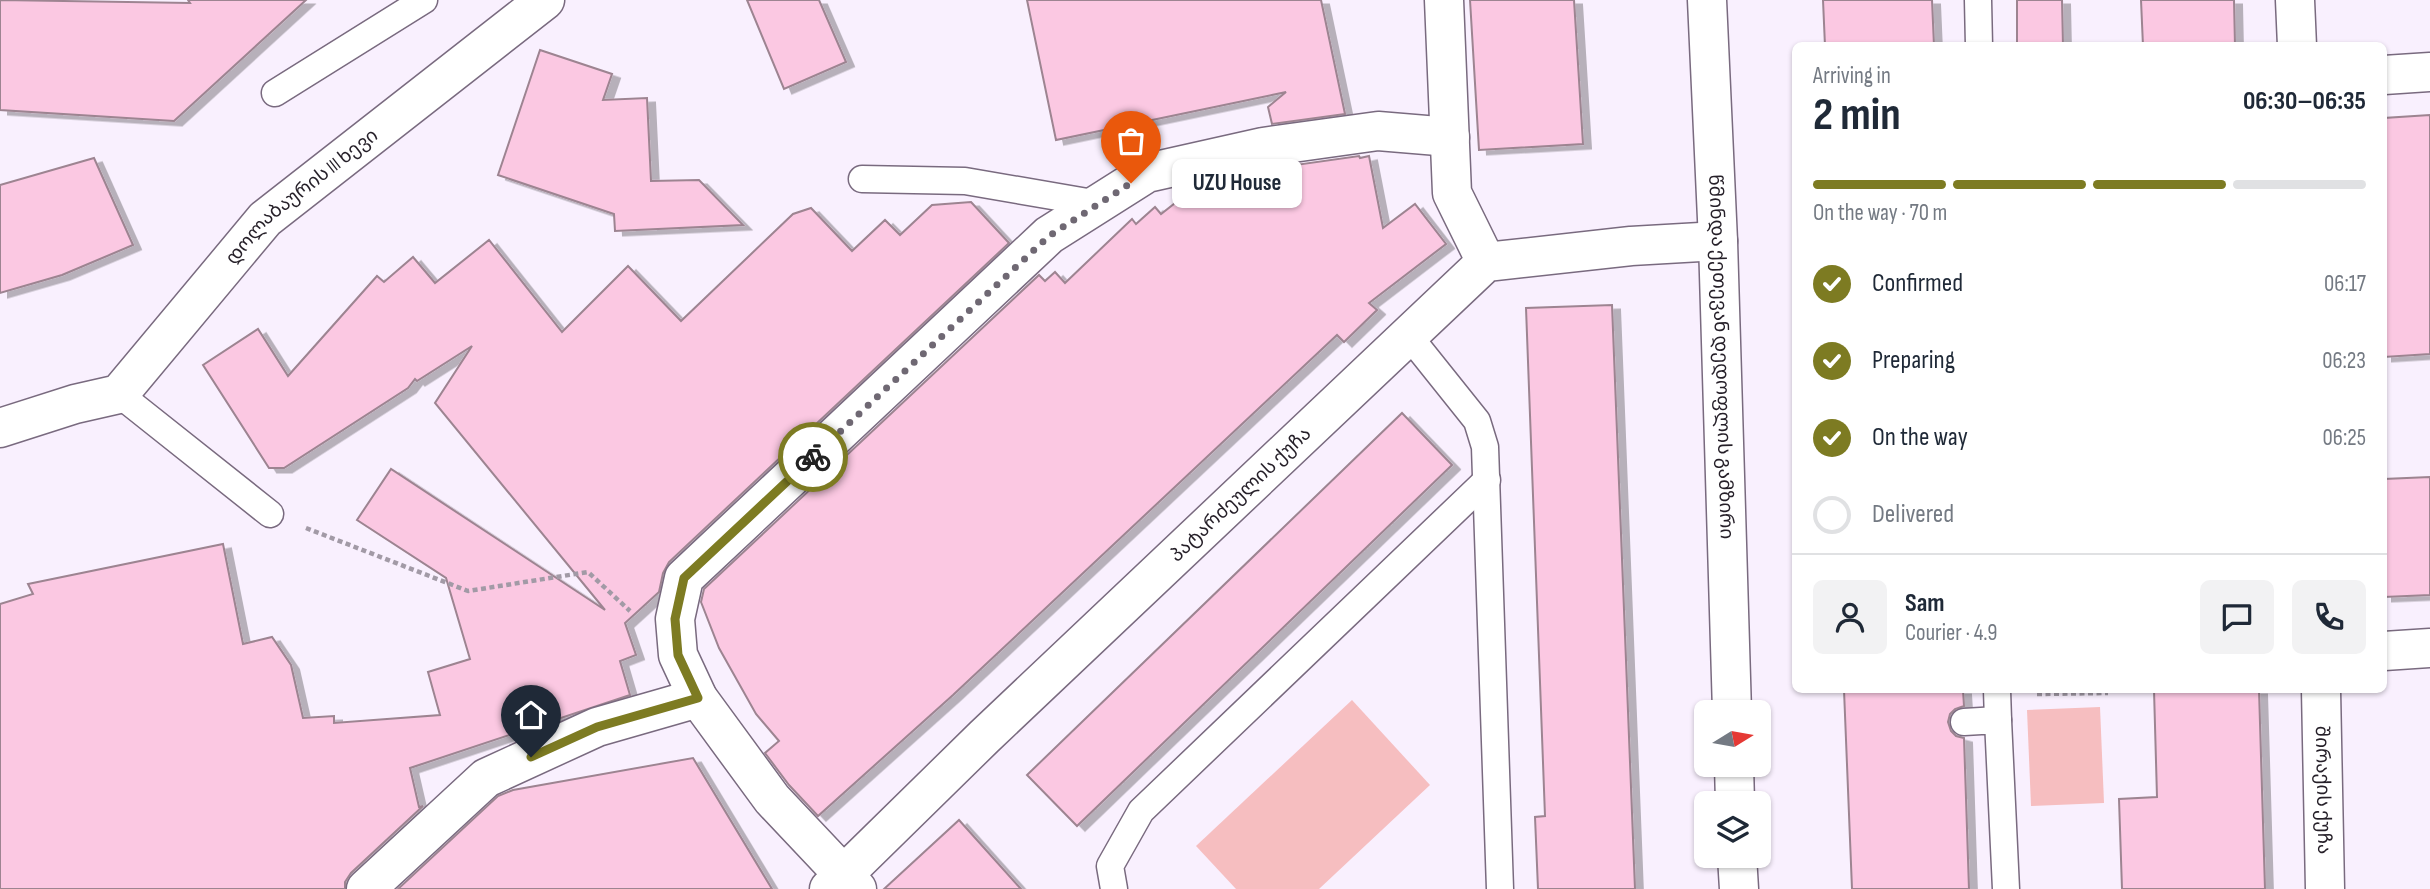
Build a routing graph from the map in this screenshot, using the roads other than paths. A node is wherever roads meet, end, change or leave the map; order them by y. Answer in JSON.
{"nodes":[{"id":1,"x":424,"y":0,"type":"edge"},
{"id":2,"x":545,"y":0,"type":"edge"},
{"id":3,"x":1444,"y":0,"type":"edge"},
{"id":4,"x":1707,"y":0,"type":"edge"},
{"id":5,"x":1978,"y":0,"type":"edge"},
{"id":6,"x":2295,"y":0,"type":"edge"},
{"id":7,"x":1979,"y":42,"type":"edge"},
{"id":8,"x":2297,"y":42,"type":"edge"},
{"id":9,"x":2430,"y":72,"type":"edge"},
{"id":10,"x":2387,"y":75,"type":"edge"},
{"id":11,"x":275,"y":93,"type":"dead end"},
{"id":12,"x":1450,"y":137,"type":"junction"},
{"id":13,"x":862,"y":179,"type":"dead end"},
{"id":14,"x":1099,"y":204,"type":"junction"},
{"id":15,"x":1717,"y":242,"type":"junction"},
{"id":16,"x":1486,"y":262,"type":"junction"},
{"id":17,"x":1409,"y":336,"type":"junction"},
{"id":18,"x":119,"y":394,"type":"junction"},
{"id":19,"x":0,"y":428,"type":"edge"},
{"id":20,"x":1488,"y":480,"type":"junction"},
{"id":21,"x":270,"y":514,"type":"road end"},
{"id":22,"x":2430,"y":648,"type":"edge"},
{"id":23,"x":2387,"y":651,"type":"edge"},
{"id":24,"x":1997,"y":693,"type":"edge"},
{"id":25,"x":2322,"y":693,"type":"edge"},
{"id":26,"x":698,"y":698,"type":"junction"},
{"id":27,"x":1732,"y":700,"type":"edge"},
{"id":28,"x":1998,"y":720,"type":"junction"},
{"id":29,"x":1964,"y":722,"type":"dead end"},
{"id":30,"x":1738,"y":868,"type":"edge"},
{"id":31,"x":844,"y":884,"type":"edge"},
{"id":32,"x":366,"y":889,"type":"edge"},
{"id":33,"x":1114,"y":889,"type":"edge"},
{"id":34,"x":1500,"y":889,"type":"edge"},
{"id":35,"x":1739,"y":889,"type":"edge"},
{"id":36,"x":2006,"y":889,"type":"edge"},
{"id":37,"x":2325,"y":889,"type":"edge"}],
"edges":[{"from":1,"to":11,"type":"lane"},
{"from":2,"to":18,"type":"street","name":"დოლაბაურის III ხევი"},
{"from":3,"to":12,"type":"street"},
{"from":4,"to":15,"type":"street","name":"წმინდა ქეთევან დედოფლის გამზირი"},
{"from":5,"to":7,"type":"lane"},
{"from":6,"to":8,"type":"street"},
{"from":9,"to":10,"type":"street"},
{"from":12,"to":14,"type":"street"},
{"from":12,"to":16,"type":"street"},
{"from":13,"to":14,"type":"lane"},
{"from":14,"to":26,"type":"street"},
{"from":15,"to":16,"type":"street"},
{"from":15,"to":27,"type":"street","name":"წმინდა ქეთევან დედოფლის გამზირი"},
{"from":16,"to":17,"type":"street","name":"პატარძეულის ქუჩა"},
{"from":17,"to":20,"type":"lane"},
{"from":17,"to":31,"type":"street","name":"პატარძეულის ქუჩა"},
{"from":18,"to":19,"type":"street"},
{"from":18,"to":21,"type":"lane"},
{"from":20,"to":33,"type":"lane"},
{"from":20,"to":34,"type":"lane"},
{"from":22,"to":23,"type":"street"},
{"from":24,"to":28,"type":"lane"},
{"from":25,"to":37,"type":"street","name":"შირაქის ქუჩა"},
{"from":26,"to":31,"type":"street"},
{"from":26,"to":32,"type":"street"},
{"from":28,"to":29,"type":"lane"},
{"from":28,"to":36,"type":"lane"},
{"from":30,"to":35,"type":"street"}]}
